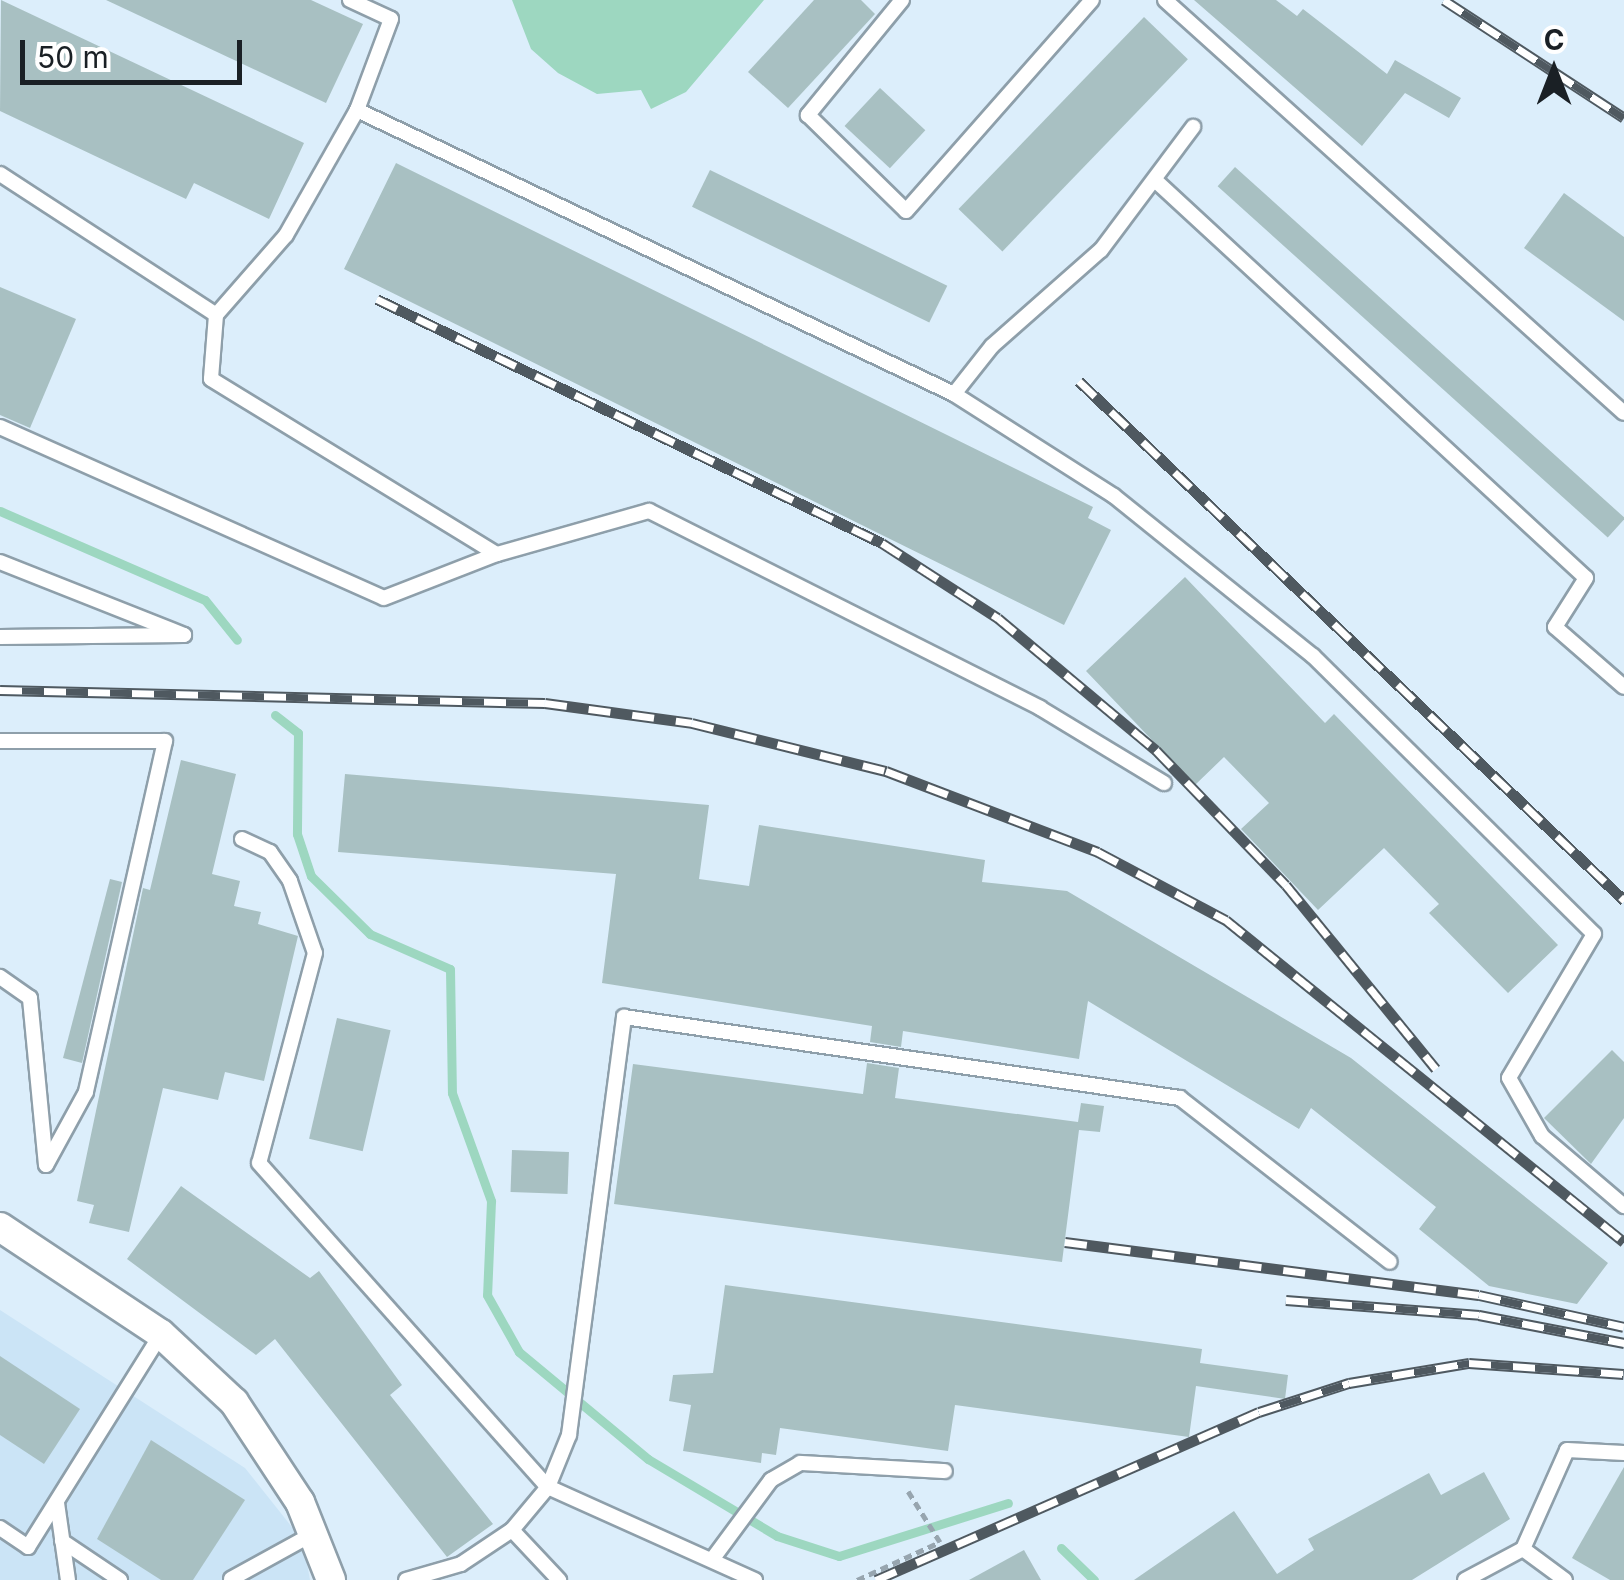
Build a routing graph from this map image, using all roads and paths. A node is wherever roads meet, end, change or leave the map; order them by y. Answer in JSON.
{"nodes":[{"id":1,"x":350,"y":0,"type":"edge"},
{"id":2,"x":902,"y":0,"type":"edge"},
{"id":3,"x":1092,"y":0,"type":"edge"},
{"id":4,"x":1165,"y":0,"type":"edge"},
{"id":5,"x":357,"y":110,"type":"junction"},
{"id":6,"x":1193,"y":127,"type":"dead end"},
{"id":7,"x":0,"y":174,"type":"edge"},
{"id":8,"x":1156,"y":181,"type":"junction"},
{"id":9,"x":216,"y":315,"type":"junction"},
{"id":10,"x":954,"y":394,"type":"junction"},
{"id":11,"x":1624,"y":413,"type":"edge"},
{"id":12,"x":0,"y":427,"type":"edge"},
{"id":13,"x":496,"y":554,"type":"junction"},
{"id":14,"x":0,"y":562,"type":"edge"},
{"id":15,"x":0,"y":636,"type":"edge"},
{"id":16,"x":1624,"y":687,"type":"edge"},
{"id":17,"x":0,"y":741,"type":"edge"},
{"id":18,"x":1164,"y":783,"type":"dead end"},
{"id":19,"x":242,"y":839,"type":"dead end"},
{"id":20,"x":0,"y":976,"type":"edge"},
{"id":21,"x":1624,"y":1206,"type":"edge"},
{"id":22,"x":0,"y":1228,"type":"edge"},
{"id":23,"x":1390,"y":1262,"type":"dead end"},
{"id":24,"x":161,"y":1334,"type":"junction"},
{"id":25,"x":1624,"y":1453,"type":"edge"},
{"id":26,"x":945,"y":1471,"type":"dead end"},
{"id":27,"x":548,"y":1487,"type":"junction"},
{"id":28,"x":917,"y":1502,"type":"dead end"},
{"id":29,"x":57,"y":1504,"type":"junction"},
{"id":30,"x":0,"y":1528,"type":"edge"},
{"id":31,"x":512,"y":1530,"type":"junction"},
{"id":32,"x":314,"y":1534,"type":"junction"},
{"id":33,"x":62,"y":1541,"type":"junction"},
{"id":34,"x":1523,"y":1550,"type":"junction"},
{"id":35,"x":714,"y":1557,"type":"junction"},
{"id":36,"x":260,"y":1574,"type":"edge"},
{"id":37,"x":232,"y":1579,"type":"edge"},
{"id":38,"x":68,"y":1580,"type":"edge"},
{"id":39,"x":120,"y":1580,"type":"edge"},
{"id":40,"x":331,"y":1580,"type":"edge"},
{"id":41,"x":406,"y":1580,"type":"edge"},
{"id":42,"x":559,"y":1580,"type":"edge"},
{"id":43,"x":755,"y":1580,"type":"edge"},
{"id":44,"x":857,"y":1580,"type":"edge"},
{"id":45,"x":1465,"y":1580,"type":"edge"},
{"id":46,"x":1566,"y":1580,"type":"edge"}],
"edges":[{"from":1,"to":5,"type":"lane"},
{"from":2,"to":3,"type":"lane"},
{"from":4,"to":11,"type":"lane"},
{"from":5,"to":9,"type":"lane"},
{"from":5,"to":10,"type":"lane"},
{"from":6,"to":8,"type":"lane"},
{"from":7,"to":9,"type":"lane"},
{"from":8,"to":10,"type":"lane"},
{"from":8,"to":16,"type":"lane"},
{"from":9,"to":13,"type":"lane"},
{"from":10,"to":21,"type":"lane"},
{"from":12,"to":13,"type":"lane"},
{"from":13,"to":18,"type":"lane"},
{"from":14,"to":15,"type":"lane"},
{"from":17,"to":20,"type":"lane"},
{"from":19,"to":27,"type":"lane"},
{"from":22,"to":24,"type":"street"},
{"from":23,"to":27,"type":"lane"},
{"from":24,"to":29,"type":"lane"},
{"from":24,"to":32,"type":"street"},
{"from":25,"to":34,"type":"lane"},
{"from":26,"to":35,"type":"lane"},
{"from":27,"to":31,"type":"lane"},
{"from":27,"to":35,"type":"lane"},
{"from":28,"to":44,"type":"path"},
{"from":29,"to":30,"type":"lane"},
{"from":29,"to":33,"type":"lane"},
{"from":31,"to":41,"type":"lane"},
{"from":31,"to":42,"type":"lane"},
{"from":32,"to":36,"type":"lane"},
{"from":32,"to":40,"type":"street"},
{"from":33,"to":38,"type":"lane"},
{"from":33,"to":39,"type":"lane"},
{"from":34,"to":45,"type":"lane"},
{"from":34,"to":46,"type":"lane"},
{"from":35,"to":43,"type":"lane"},
{"from":36,"to":37,"type":"lane"}]}
